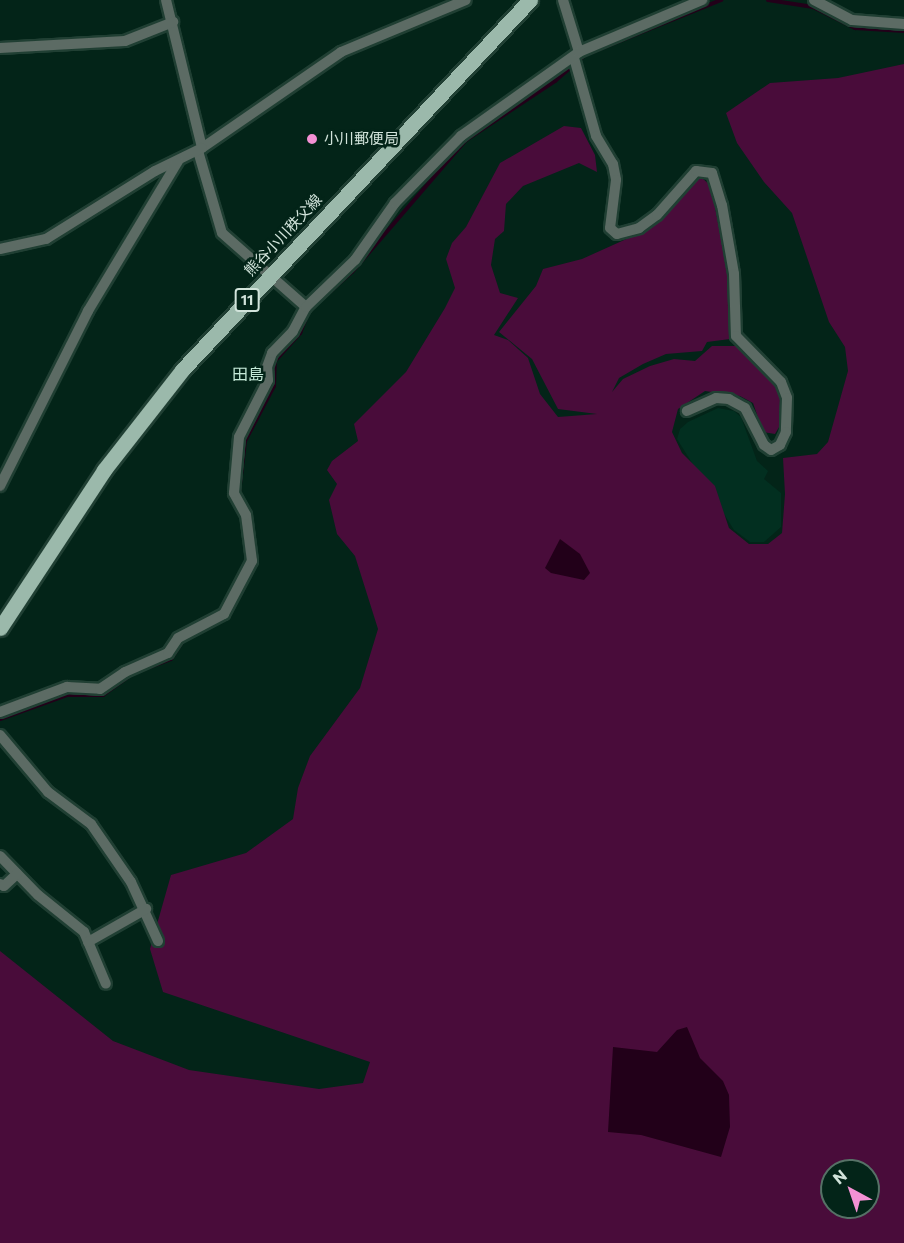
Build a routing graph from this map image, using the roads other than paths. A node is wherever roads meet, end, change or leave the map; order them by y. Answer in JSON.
{"nodes":[{"id":1,"x":166,"y":0,"type":"edge"},
{"id":2,"x":466,"y":0,"type":"edge"},
{"id":3,"x":530,"y":0,"type":"edge"},
{"id":4,"x":563,"y":0,"type":"edge"},
{"id":5,"x":702,"y":0,"type":"edge"},
{"id":6,"x":814,"y":0,"type":"edge"},
{"id":7,"x":173,"y":22,"type":"junction"},
{"id":8,"x":904,"y":24,"type":"edge"},
{"id":9,"x":0,"y":48,"type":"edge"},
{"id":10,"x":577,"y":55,"type":"junction"},
{"id":11,"x":200,"y":150,"type":"junction"},
{"id":12,"x":178,"y":161,"type":"junction"},
{"id":13,"x":0,"y":249,"type":"edge"},
{"id":14,"x":267,"y":277,"type":"junction"},
{"id":15,"x":306,"y":307,"type":"junction"},
{"id":16,"x":687,"y":411,"type":"dead end"},
{"id":17,"x":0,"y":486,"type":"edge"},
{"id":18,"x":0,"y":628,"type":"edge"},
{"id":19,"x":0,"y":712,"type":"edge"},
{"id":20,"x":0,"y":735,"type":"edge"},
{"id":21,"x":0,"y":855,"type":"edge"},
{"id":22,"x":17,"y":874,"type":"junction"},
{"id":23,"x":0,"y":884,"type":"edge"},
{"id":24,"x":146,"y":909,"type":"junction"},
{"id":25,"x":158,"y":941,"type":"dead end"},
{"id":26,"x":88,"y":942,"type":"junction"},
{"id":27,"x":106,"y":984,"type":"dead end"}],
"edges":[{"from":1,"to":7,"type":"street"},
{"from":2,"to":11,"type":"street"},
{"from":3,"to":14,"type":"main road","name":"熊谷小川秩父線","number":"11"},
{"from":4,"to":10,"type":"street"},
{"from":5,"to":10,"type":"street"},
{"from":6,"to":8,"type":"street"},
{"from":7,"to":9,"type":"street"},
{"from":7,"to":11,"type":"street"},
{"from":10,"to":15,"type":"street"},
{"from":10,"to":16,"type":"street"},
{"from":11,"to":12,"type":"street"},
{"from":11,"to":14,"type":"street"},
{"from":12,"to":13,"type":"street"},
{"from":12,"to":17,"type":"street"},
{"from":14,"to":15,"type":"street"},
{"from":14,"to":18,"type":"main road","name":"熊谷小川秩父線","number":"11"},
{"from":15,"to":19,"type":"street"},
{"from":20,"to":24,"type":"street"},
{"from":21,"to":22,"type":"street"},
{"from":22,"to":23,"type":"street"},
{"from":22,"to":26,"type":"street"},
{"from":24,"to":25,"type":"street"},
{"from":24,"to":26,"type":"street"},
{"from":26,"to":27,"type":"street"}]}
